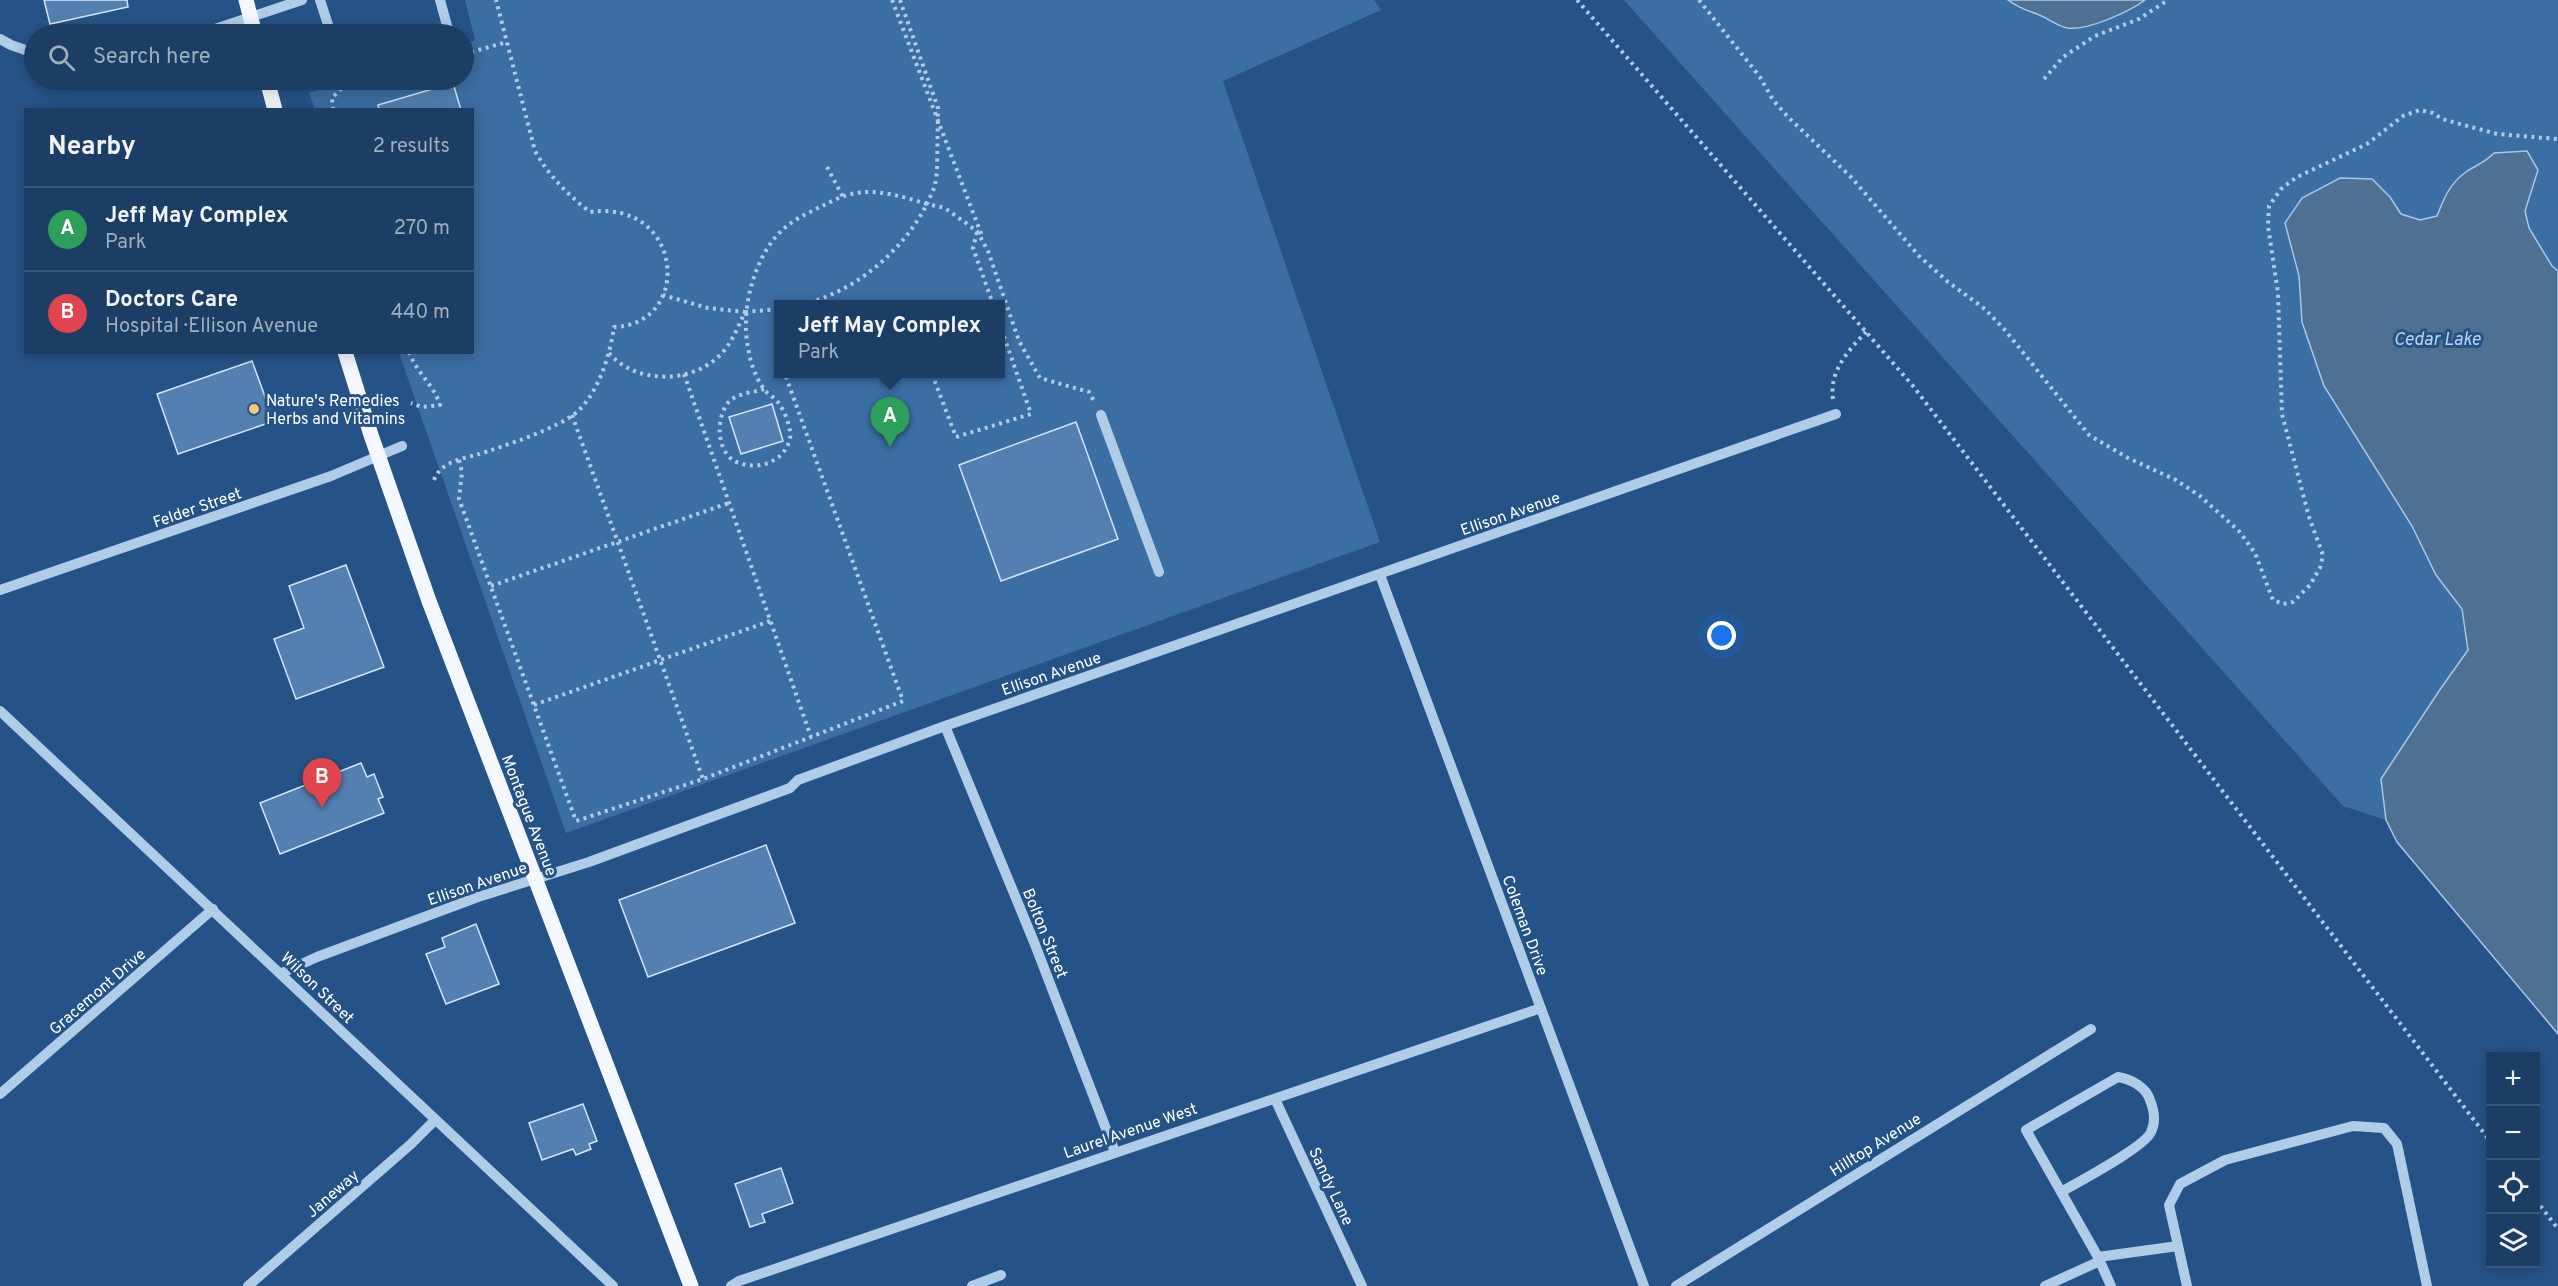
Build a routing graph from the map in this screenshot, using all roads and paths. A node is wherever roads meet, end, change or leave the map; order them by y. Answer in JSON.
{"nodes":[{"id":1,"x":246,"y":0,"type":"edge"},
{"id":2,"x":302,"y":0,"type":"edge"},
{"id":3,"x":320,"y":0,"type":"edge"},
{"id":4,"x":440,"y":0,"type":"edge"},
{"id":5,"x":496,"y":0,"type":"edge"},
{"id":6,"x":892,"y":0,"type":"edge"},
{"id":7,"x":900,"y":0,"type":"edge"},
{"id":8,"x":1577,"y":0,"type":"edge"},
{"id":9,"x":1699,"y":0,"type":"edge"},
{"id":10,"x":2168,"y":0,"type":"edge"},
{"id":11,"x":250,"y":17,"type":"junction"},
{"id":12,"x":229,"y":24,"type":"edge"},
{"id":13,"x":252,"y":24,"type":"edge"},
{"id":14,"x":328,"y":24,"type":"edge"},
{"id":15,"x":447,"y":24,"type":"edge"},
{"id":16,"x":0,"y":39,"type":"edge"},
{"id":17,"x":507,"y":42,"type":"junction"},
{"id":18,"x":24,"y":50,"type":"edge"},
{"id":19,"x":474,"y":51,"type":"edge"},
{"id":20,"x":2044,"y":79,"type":"dead end"},
{"id":21,"x":270,"y":90,"type":"edge"},
{"id":22,"x":339,"y":90,"type":"edge"},
{"id":23,"x":274,"y":108,"type":"edge"},
{"id":24,"x":333,"y":108,"type":"edge"},
{"id":25,"x":936,"y":116,"type":"junction"},
{"id":26,"x":2558,"y":139,"type":"edge"},
{"id":27,"x":826,"y":167,"type":"dead end"},
{"id":28,"x":843,"y":197,"type":"junction"},
{"id":29,"x":927,"y":204,"type":"junction"},
{"id":30,"x":977,"y":231,"type":"junction"},
{"id":31,"x":988,"y":251,"type":"junction"},
{"id":32,"x":663,"y":295,"type":"junction"},
{"id":33,"x":819,"y":300,"type":"edge"},
{"id":34,"x":992,"y":300,"type":"edge"},
{"id":35,"x":1005,"y":300,"type":"edge"},
{"id":36,"x":1005,"y":300,"type":"edge"},
{"id":37,"x":774,"y":309,"type":"edge"},
{"id":38,"x":745,"y":312,"type":"junction"},
{"id":39,"x":1866,"y":332,"type":"junction"},
{"id":40,"x":1005,"y":339,"type":"edge"},
{"id":41,"x":609,"y":352,"type":"junction"},
{"id":42,"x":346,"y":354,"type":"edge"},
{"id":43,"x":410,"y":354,"type":"edge"},
{"id":44,"x":684,"y":374,"type":"junction"},
{"id":45,"x":786,"y":378,"type":"edge"},
{"id":46,"x":934,"y":378,"type":"edge"},
{"id":47,"x":764,"y":389,"type":"junction"},
{"id":48,"x":411,"y":403,"type":"dead end"},
{"id":49,"x":1836,"y":414,"type":"joint"},
{"id":50,"x":572,"y":415,"type":"junction"},
{"id":51,"x":1101,"y":416,"type":"joint"},
{"id":52,"x":402,"y":446,"type":"dead end"},
{"id":53,"x":378,"y":455,"type":"junction"},
{"id":54,"x":459,"y":460,"type":"junction"},
{"id":55,"x":434,"y":480,"type":"dead end"},
{"id":56,"x":729,"y":503,"type":"junction"},
{"id":57,"x":618,"y":542,"type":"junction"},
{"id":58,"x":1159,"y":572,"type":"dead end"},
{"id":59,"x":1380,"y":575,"type":"junction"},
{"id":60,"x":491,"y":586,"type":"junction"},
{"id":61,"x":0,"y":590,"type":"edge"},
{"id":62,"x":770,"y":621,"type":"junction"},
{"id":63,"x":660,"y":660,"type":"junction"},
{"id":64,"x":534,"y":705,"type":"junction"},
{"id":65,"x":0,"y":711,"type":"edge"},
{"id":66,"x":945,"y":726,"type":"junction"},
{"id":67,"x":811,"y":736,"type":"junction"},
{"id":68,"x":703,"y":779,"type":"junction"},
{"id":69,"x":535,"y":879,"type":"junction"},
{"id":70,"x":213,"y":909,"type":"junction"},
{"id":71,"x":282,"y":973,"type":"junction"},
{"id":72,"x":1542,"y":1008,"type":"junction"},
{"id":73,"x":2091,"y":1029,"type":"dead end"},
{"id":74,"x":0,"y":1094,"type":"edge"},
{"id":75,"x":1275,"y":1099,"type":"junction"},
{"id":76,"x":434,"y":1121,"type":"junction"},
{"id":77,"x":2486,"y":1136,"type":"edge"},
{"id":78,"x":1115,"y":1152,"type":"junction"},
{"id":79,"x":2061,"y":1192,"type":"junction"},
{"id":80,"x":2540,"y":1206,"type":"edge"},
{"id":81,"x":2558,"y":1229,"type":"edge"},
{"id":82,"x":2178,"y":1246,"type":"junction"},
{"id":83,"x":2099,"y":1259,"type":"junction"},
{"id":84,"x":1001,"y":1275,"type":"dead end"},
{"id":85,"x":248,"y":1286,"type":"edge"},
{"id":86,"x":613,"y":1286,"type":"edge"},
{"id":87,"x":691,"y":1286,"type":"edge"},
{"id":88,"x":731,"y":1286,"type":"edge"},
{"id":89,"x":972,"y":1286,"type":"edge"},
{"id":90,"x":1362,"y":1286,"type":"edge"},
{"id":91,"x":1644,"y":1286,"type":"edge"},
{"id":92,"x":1676,"y":1286,"type":"edge"},
{"id":93,"x":2045,"y":1286,"type":"edge"},
{"id":94,"x":2111,"y":1286,"type":"edge"},
{"id":95,"x":2187,"y":1286,"type":"edge"},
{"id":96,"x":2427,"y":1286,"type":"edge"}],
"edges":[{"from":1,"to":11,"type":"main road"},
{"from":2,"to":11,"type":"street"},
{"from":3,"to":14,"type":"street"},
{"from":4,"to":15,"type":"street"},
{"from":5,"to":17,"type":"path"},
{"from":6,"to":25,"type":"path"},
{"from":7,"to":25,"type":"path"},
{"from":8,"to":39,"type":"path"},
{"from":9,"to":26,"type":"path"},
{"from":10,"to":20,"type":"path"},
{"from":11,"to":12,"type":"street"},
{"from":11,"to":13,"type":"main road"},
{"from":16,"to":18,"type":"street"},
{"from":17,"to":19,"type":"path"},
{"from":17,"to":32,"type":"path"},
{"from":21,"to":23,"type":"main road"},
{"from":22,"to":24,"type":"path"},
{"from":25,"to":29,"type":"path"},
{"from":25,"to":31,"type":"path"},
{"from":27,"to":28,"type":"path"},
{"from":28,"to":29,"type":"path"},
{"from":28,"to":38,"type":"path"},
{"from":29,"to":30,"type":"path"},
{"from":29,"to":33,"type":"path"},
{"from":30,"to":31,"type":"path"},
{"from":30,"to":34,"type":"path"},
{"from":31,"to":35,"type":"path"},
{"from":32,"to":38,"type":"path"},
{"from":32,"to":41,"type":"path"},
{"from":36,"to":51,"type":"path"},
{"from":37,"to":38,"type":"path"},
{"from":38,"to":44,"type":"path"},
{"from":38,"to":47,"type":"path"},
{"from":39,"to":49,"type":"path"},
{"from":39,"to":77,"type":"path"},
{"from":40,"to":46,"type":"path"},
{"from":41,"to":44,"type":"path"},
{"from":41,"to":50,"type":"path"},
{"from":42,"to":53,"type":"main road","name":"Montague Avenue"},
{"from":43,"to":48,"type":"path"},
{"from":44,"to":56,"type":"path"},
{"from":45,"to":67,"type":"path"},
{"from":47,"to":47,"type":"path"},
{"from":49,"to":59,"type":"street","name":"Ellison Avenue"},
{"from":50,"to":54,"type":"path"},
{"from":50,"to":57,"type":"path"},
{"from":51,"to":58,"type":"street"},
{"from":52,"to":53,"type":"street","name":"Felder Street"},
{"from":53,"to":61,"type":"street","name":"Felder Street"},
{"from":53,"to":69,"type":"main road","name":"Montague Avenue"},
{"from":54,"to":55,"type":"path"},
{"from":54,"to":60,"type":"path"},
{"from":56,"to":57,"type":"path"},
{"from":56,"to":62,"type":"path"},
{"from":57,"to":60,"type":"path"},
{"from":57,"to":63,"type":"path"},
{"from":59,"to":66,"type":"street","name":"Ellison Avenue"},
{"from":59,"to":72,"type":"street","name":"Coleman Drive"},
{"from":60,"to":64,"type":"path"},
{"from":62,"to":63,"type":"path"},
{"from":62,"to":67,"type":"path"},
{"from":63,"to":64,"type":"path"},
{"from":63,"to":68,"type":"path"},
{"from":64,"to":68,"type":"path"},
{"from":65,"to":70,"type":"street","name":"Wilson Street"},
{"from":66,"to":69,"type":"street","name":"Ellison Avenue"},
{"from":66,"to":78,"type":"street","name":"Bolton Street"},
{"from":67,"to":68,"type":"path"},
{"from":69,"to":71,"type":"street","name":"Ellison Avenue"},
{"from":69,"to":87,"type":"main road","name":"Montague Avenue"},
{"from":70,"to":71,"type":"street","name":"Wilson Street"},
{"from":70,"to":74,"type":"street","name":"Gracemont Drive"},
{"from":71,"to":76,"type":"street","name":"Wilson Street"},
{"from":72,"to":75,"type":"street","name":"Laurel Avenue West"},
{"from":72,"to":91,"type":"street","name":"Coleman Drive"},
{"from":73,"to":92,"type":"street","name":"Hilltop Avenue"},
{"from":75,"to":78,"type":"street","name":"Laurel Avenue West"},
{"from":75,"to":90,"type":"street","name":"Sandy Lane"},
{"from":76,"to":85,"type":"street","name":"Janeway"},
{"from":76,"to":86,"type":"street","name":"Wilson Street"},
{"from":78,"to":88,"type":"street","name":"Laurel Avenue West"},
{"from":79,"to":79,"type":"street"},
{"from":79,"to":83,"type":"street"},
{"from":80,"to":81,"type":"path"},
{"from":82,"to":83,"type":"street"},
{"from":82,"to":95,"type":"street"},
{"from":82,"to":96,"type":"street"},
{"from":83,"to":93,"type":"street"},
{"from":83,"to":94,"type":"street"},
{"from":84,"to":89,"type":"street"}]}
